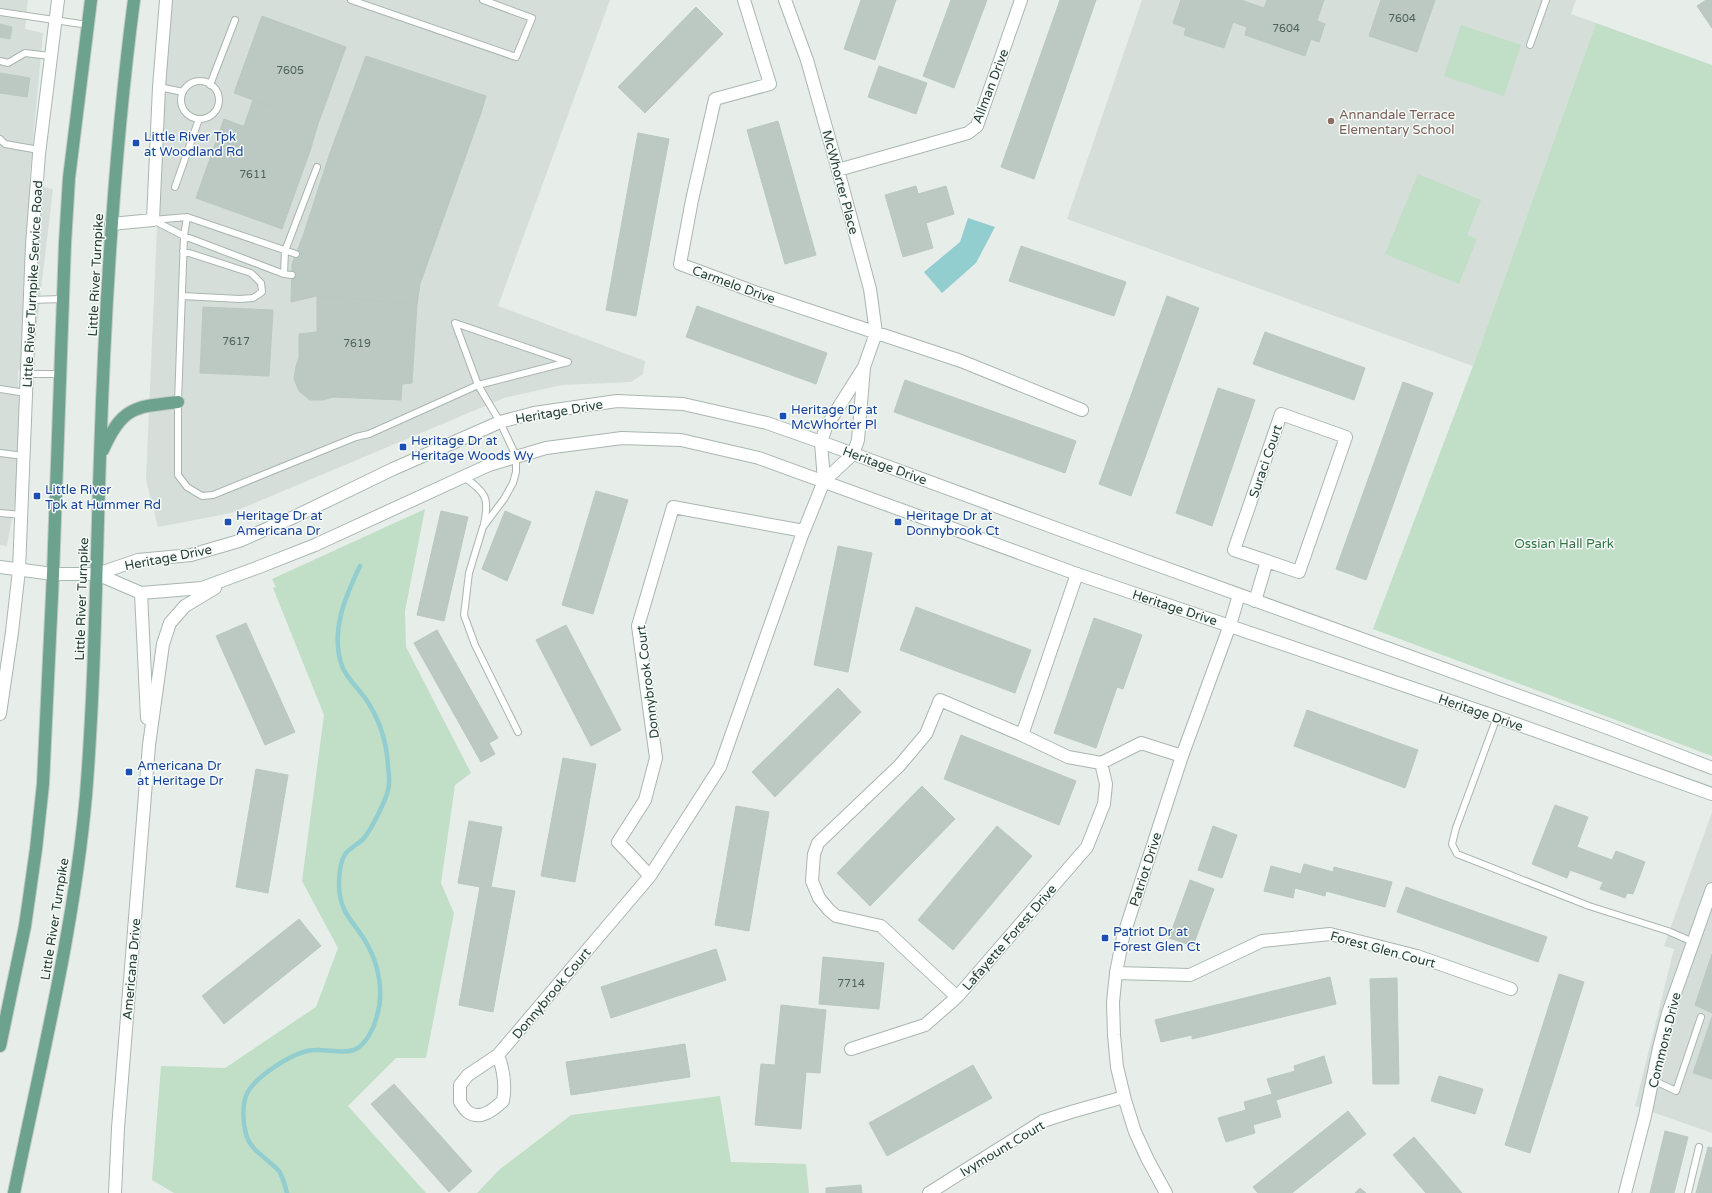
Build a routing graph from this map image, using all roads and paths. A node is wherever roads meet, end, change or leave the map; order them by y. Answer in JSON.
{"nodes":[{"id":1,"x":58,"y":0,"type":"edge"},
{"id":2,"x":91,"y":0,"type":"edge"},
{"id":3,"x":134,"y":0,"type":"edge"},
{"id":4,"x":166,"y":0,"type":"edge"},
{"id":5,"x":351,"y":0,"type":"edge"},
{"id":6,"x":483,"y":0,"type":"edge"},
{"id":7,"x":744,"y":0,"type":"edge"},
{"id":8,"x":785,"y":0,"type":"edge"},
{"id":9,"x":1021,"y":0,"type":"edge"},
{"id":10,"x":1546,"y":0,"type":"edge"},
{"id":11,"x":0,"y":12,"type":"edge"},
{"id":12,"x":55,"y":20,"type":"junction"},
{"id":13,"x":235,"y":20,"type":"dead end"},
{"id":14,"x":88,"y":25,"type":"junction"},
{"id":15,"x":1530,"y":45,"type":"dead end"},
{"id":16,"x":50,"y":56,"type":"junction"},
{"id":17,"x":0,"y":61,"type":"edge"},
{"id":18,"x":210,"y":85,"type":"junction"},
{"id":19,"x":159,"y":87,"type":"junction"},
{"id":20,"x":183,"y":92,"type":"junction"},
{"id":21,"x":199,"y":119,"type":"junction"},
{"id":22,"x":0,"y":139,"type":"edge"},
{"id":23,"x":39,"y":150,"type":"junction"},
{"id":24,"x":317,"y":167,"type":"dead end"},
{"id":25,"x":838,"y":170,"type":"junction"},
{"id":26,"x":175,"y":187,"type":"dead end"},
{"id":27,"x":187,"y":217,"type":"junction"},
{"id":28,"x":153,"y":220,"type":"junction"},
{"id":29,"x":111,"y":224,"type":"junction"},
{"id":30,"x":184,"y":236,"type":"junction"},
{"id":31,"x":183,"y":251,"type":"junction"},
{"id":32,"x":285,"y":251,"type":"junction"},
{"id":33,"x":296,"y":254,"type":"dead end"},
{"id":34,"x":284,"y":274,"type":"junction"},
{"id":35,"x":292,"y":275,"type":"dead end"},
{"id":36,"x":182,"y":296,"type":"junction"},
{"id":37,"x":63,"y":299,"type":"junction"},
{"id":38,"x":29,"y":300,"type":"junction"},
{"id":39,"x":876,"y":333,"type":"junction"},
{"id":40,"x":864,"y":368,"type":"junction"},
{"id":41,"x":27,"y":374,"type":"junction"},
{"id":42,"x":60,"y":374,"type":"junction"},
{"id":43,"x":478,"y":385,"type":"junction"},
{"id":44,"x":0,"y":389,"type":"edge"},
{"id":45,"x":26,"y":393,"type":"junction"},
{"id":46,"x":178,"y":402,"type":"junction"},
{"id":47,"x":1082,"y":410,"type":"dead end"},
{"id":48,"x":500,"y":422,"type":"junction"},
{"id":49,"x":821,"y":442,"type":"junction"},
{"id":50,"x":0,"y":453,"type":"edge"},
{"id":51,"x":853,"y":454,"type":"junction"},
{"id":52,"x":24,"y":456,"type":"junction"},
{"id":53,"x":100,"y":456,"type":"junction"},
{"id":54,"x":516,"y":456,"type":"junction"},
{"id":55,"x":464,"y":477,"type":"junction"},
{"id":56,"x":824,"y":482,"type":"junction"},
{"id":57,"x":0,"y":513,"type":"edge"},
{"id":58,"x":22,"y":515,"type":"junction"},
{"id":59,"x":483,"y":527,"type":"junction"},
{"id":60,"x":804,"y":532,"type":"junction"},
{"id":61,"x":1267,"y":561,"type":"junction"},
{"id":62,"x":0,"y":567,"type":"edge"},
{"id":63,"x":19,"y":570,"type":"junction"},
{"id":64,"x":53,"y":574,"type":"junction"},
{"id":65,"x":97,"y":574,"type":"junction"},
{"id":66,"x":1077,"y":574,"type":"junction"},
{"id":67,"x":231,"y":578,"type":"junction"},
{"id":68,"x":140,"y":593,"type":"junction"},
{"id":69,"x":1239,"y":595,"type":"junction"},
{"id":70,"x":1255,"y":601,"type":"junction"},
{"id":71,"x":1230,"y":625,"type":"junction"},
{"id":72,"x":0,"y":714,"type":"edge"},
{"id":73,"x":1497,"y":717,"type":"junction"},
{"id":74,"x":518,"y":732,"type":"dead end"},
{"id":75,"x":1022,"y":735,"type":"junction"},
{"id":76,"x":149,"y":745,"type":"junction"},
{"id":77,"x":1182,"y":756,"type":"junction"},
{"id":78,"x":1101,"y":763,"type":"junction"},
{"id":79,"x":1712,"y":768,"type":"edge"},
{"id":80,"x":1712,"y":794,"type":"edge"},
{"id":81,"x":650,"y":876,"type":"junction"},
{"id":82,"x":1712,"y":889,"type":"edge"},
{"id":83,"x":1693,"y":942,"type":"junction"},
{"id":84,"x":1116,"y":973,"type":"junction"},
{"id":85,"x":1511,"y":989,"type":"dead end"},
{"id":86,"x":957,"y":996,"type":"junction"},
{"id":87,"x":1701,"y":1017,"type":"dead end"},
{"id":88,"x":0,"y":1046,"type":"edge"},
{"id":89,"x":851,"y":1049,"type":"dead end"},
{"id":90,"x":498,"y":1055,"type":"junction"},
{"id":91,"x":1653,"y":1080,"type":"junction"},
{"id":92,"x":1124,"y":1097,"type":"junction"},
{"id":93,"x":1699,"y":1147,"type":"dead end"},
{"id":94,"x":14,"y":1193,"type":"edge"},
{"id":95,"x":114,"y":1193,"type":"edge"},
{"id":96,"x":929,"y":1193,"type":"edge"},
{"id":97,"x":1166,"y":1193,"type":"edge"},
{"id":98,"x":1625,"y":1193,"type":"edge"},
{"id":99,"x":1688,"y":1193,"type":"edge"}],
"edges":[{"from":1,"to":12,"type":"street","name":"Little River Turnpike Service Road"},
{"from":2,"to":14,"type":"main road","name":"Little River Turnpike"},
{"from":3,"to":29,"type":"main road","name":"Little River Turnpike"},
{"from":4,"to":19,"type":"street"},
{"from":5,"to":6,"type":"lane"},
{"from":7,"to":39,"type":"street","name":"Carmelo Drive"},
{"from":8,"to":25,"type":"street","name":"McWhorter Place"},
{"from":9,"to":25,"type":"street","name":"Allman Drive"},
{"from":10,"to":15,"type":"lane"},
{"from":11,"to":12,"type":"lane"},
{"from":12,"to":14,"type":"lane"},
{"from":12,"to":16,"type":"street","name":"Little River Turnpike Service Road"},
{"from":13,"to":18,"type":"lane"},
{"from":14,"to":37,"type":"main road","name":"Little River Turnpike"},
{"from":16,"to":17,"type":"lane"},
{"from":16,"to":23,"type":"street","name":"Little River Turnpike Service Road"},
{"from":18,"to":20,"type":"lane"},
{"from":18,"to":21,"type":"lane"},
{"from":19,"to":20,"type":"lane"},
{"from":19,"to":28,"type":"street"},
{"from":20,"to":21,"type":"lane"},
{"from":21,"to":26,"type":"lane"},
{"from":22,"to":23,"type":"lane"},
{"from":23,"to":38,"type":"street","name":"Little River Turnpike Service Road"},
{"from":24,"to":32,"type":"lane"},
{"from":25,"to":39,"type":"street","name":"McWhorter Place"},
{"from":27,"to":28,"type":"lane"},
{"from":27,"to":30,"type":"lane"},
{"from":27,"to":32,"type":"lane"},
{"from":28,"to":29,"type":"street"},
{"from":28,"to":30,"type":"lane"},
{"from":29,"to":53,"type":"main road","name":"Little River Turnpike"},
{"from":30,"to":31,"type":"lane"},
{"from":30,"to":34,"type":"lane"},
{"from":31,"to":36,"type":"lane"},
{"from":31,"to":36,"type":"lane"},
{"from":32,"to":33,"type":"lane"},
{"from":32,"to":34,"type":"lane"},
{"from":34,"to":35,"type":"lane"},
{"from":36,"to":46,"type":"lane"},
{"from":37,"to":38,"type":"lane"},
{"from":37,"to":42,"type":"main road","name":"Little River Turnpike"},
{"from":38,"to":41,"type":"street","name":"Little River Turnpike Service Road"},
{"from":39,"to":40,"type":"street","name":"McWhorter Place"},
{"from":39,"to":47,"type":"street","name":"Carmelo Drive"},
{"from":40,"to":49,"type":"street","name":"McWhorter Place"},
{"from":40,"to":51,"type":"street","name":"McWhorter Place"},
{"from":41,"to":42,"type":"lane"},
{"from":41,"to":45,"type":"street","name":"Little River Turnpike Service Road"},
{"from":42,"to":64,"type":"main road","name":"Little River Turnpike"},
{"from":43,"to":43,"type":"lane"},
{"from":43,"to":46,"type":"lane"},
{"from":43,"to":48,"type":"lane"},
{"from":44,"to":45,"type":"lane"},
{"from":45,"to":52,"type":"street","name":"Little River Turnpike Service Road"},
{"from":46,"to":53,"type":"main road"},
{"from":48,"to":49,"type":"street","name":"Heritage Drive"},
{"from":48,"to":54,"type":"lane"},
{"from":48,"to":65,"type":"street","name":"Heritage Drive"},
{"from":49,"to":51,"type":"street","name":"Heritage Drive"},
{"from":49,"to":56,"type":"street","name":"McWhorter Place"},
{"from":50,"to":52,"type":"lane"},
{"from":51,"to":56,"type":"street"},
{"from":51,"to":69,"type":"street","name":"Heritage Drive"},
{"from":52,"to":58,"type":"street","name":"Little River Turnpike Service Road"},
{"from":53,"to":65,"type":"main road","name":"Little River Turnpike"},
{"from":54,"to":55,"type":"street","name":"Heritage Drive"},
{"from":54,"to":56,"type":"street","name":"Heritage Drive"},
{"from":54,"to":59,"type":"lane"},
{"from":55,"to":59,"type":"lane"},
{"from":55,"to":67,"type":"street","name":"Heritage Drive"},
{"from":56,"to":60,"type":"street","name":"Donnybrook Court"},
{"from":56,"to":66,"type":"street","name":"Heritage Drive"},
{"from":57,"to":58,"type":"lane"},
{"from":58,"to":63,"type":"street","name":"Little River Turnpike Service Road"},
{"from":59,"to":74,"type":"lane"},
{"from":60,"to":81,"type":"street","name":"Donnybrook Court"},
{"from":60,"to":81,"type":"street","name":"Donnybrook Court"},
{"from":61,"to":61,"type":"street","name":"Suraci Court"},
{"from":61,"to":70,"type":"street"},
{"from":62,"to":63,"type":"street"},
{"from":63,"to":64,"type":"street"},
{"from":63,"to":72,"type":"street","name":"Little River Turnpike Service Road"},
{"from":64,"to":65,"type":"street"},
{"from":64,"to":88,"type":"main road","name":"Little River Turnpike"},
{"from":65,"to":68,"type":"street","name":"Heritage Drive"},
{"from":65,"to":94,"type":"main road","name":"Little River Turnpike"},
{"from":66,"to":71,"type":"street","name":"Heritage Drive"},
{"from":66,"to":75,"type":"street"},
{"from":67,"to":68,"type":"street","name":"Heritage Drive"},
{"from":67,"to":76,"type":"street","name":"Americana Drive"},
{"from":68,"to":76,"type":"street","name":"Americana Drive"},
{"from":69,"to":70,"type":"street","name":"Heritage Drive"},
{"from":69,"to":71,"type":"street","name":"Patriot Drive"},
{"from":70,"to":79,"type":"street","name":"Heritage Drive"},
{"from":71,"to":73,"type":"street","name":"Heritage Drive"},
{"from":71,"to":77,"type":"street","name":"Patriot Drive"},
{"from":73,"to":80,"type":"street","name":"Heritage Drive"},
{"from":73,"to":83,"type":"lane"},
{"from":75,"to":78,"type":"street","name":"Lafayette Forest Drive"},
{"from":75,"to":86,"type":"street","name":"Lafayette Forest Drive"},
{"from":76,"to":95,"type":"street","name":"Americana Drive"},
{"from":77,"to":78,"type":"street"},
{"from":77,"to":84,"type":"street","name":"Patriot Drive"},
{"from":78,"to":86,"type":"street","name":"Lafayette Forest Drive"},
{"from":81,"to":90,"type":"street","name":"Donnybrook Court"},
{"from":82,"to":83,"type":"street","name":"Commons Drive"},
{"from":83,"to":91,"type":"street","name":"Commons Drive"},
{"from":84,"to":85,"type":"street","name":"Forest Glen Court"},
{"from":84,"to":92,"type":"street","name":"Patriot Drive"},
{"from":86,"to":89,"type":"street"},
{"from":87,"to":91,"type":"lane"},
{"from":90,"to":90,"type":"street","name":"Donnybrook Court"},
{"from":91,"to":98,"type":"street","name":"Commons Drive"},
{"from":92,"to":96,"type":"street","name":"Ivymount Court"},
{"from":92,"to":97,"type":"street","name":"Patriot Drive"},
{"from":93,"to":99,"type":"lane"}]}
